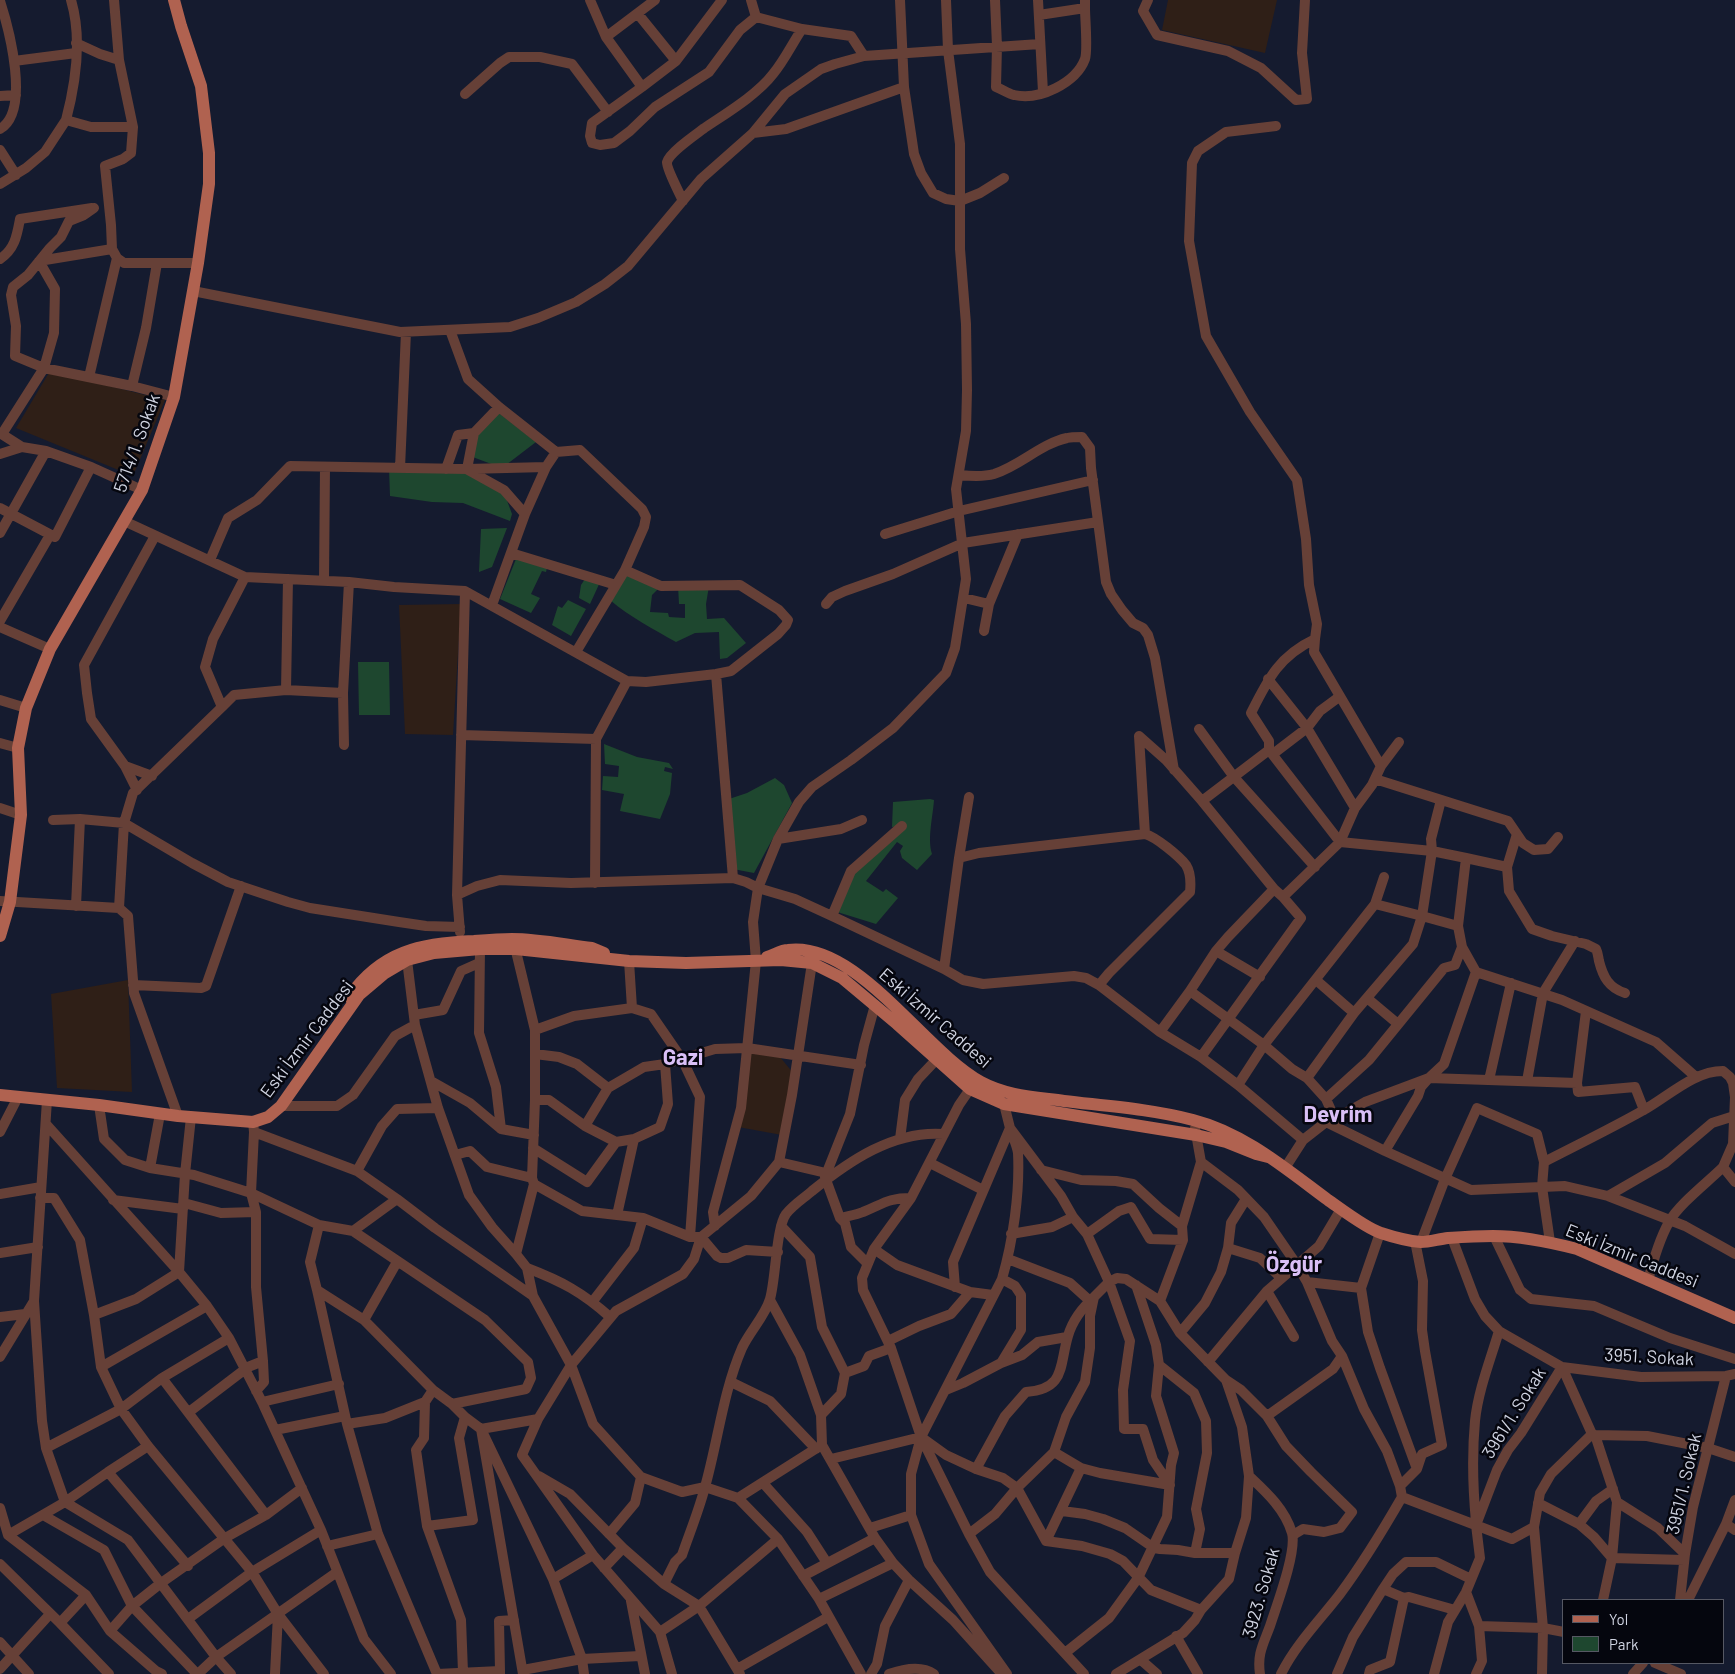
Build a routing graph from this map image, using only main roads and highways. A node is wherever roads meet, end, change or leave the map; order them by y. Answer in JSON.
{"nodes":[{"id":1,"x":174,"y":0,"type":"edge"},
{"id":2,"x":5,"y":902,"type":"edge"},
{"id":3,"x":0,"y":936,"type":"edge"},
{"id":4,"x":515,"y":944,"type":"junction"},
{"id":5,"x":461,"y":946,"type":"junction"},
{"id":6,"x":756,"y":961,"type":"junction"},
{"id":7,"x":0,"y":1095,"type":"edge"},
{"id":8,"x":254,"y":1127,"type":"junction"},
{"id":9,"x":1268,"y":1157,"type":"junction"},
{"id":10,"x":1735,"y":1318,"type":"edge"}],
"edges":[{"from":1,"to":2,"type":"main road","name":"5714/1. Sokak"},
{"from":2,"to":3,"type":"main road","name":"5714/1. Sokak"},
{"from":4,"to":5,"type":"main road"},
{"from":4,"to":5,"type":"main road","name":"Eski İzmir Caddesi"},
{"from":4,"to":6,"type":"main road","name":"Eski İzmir Caddesi"},
{"from":5,"to":8,"type":"main road","name":"Eski İzmir Caddesi"},
{"from":5,"to":8,"type":"main road"},
{"from":6,"to":9,"type":"main road","name":"Eski İzmir Caddesi"},
{"from":6,"to":9,"type":"main road","name":"Eski İzmir Caddesi"},
{"from":7,"to":8,"type":"main road"},
{"from":9,"to":10,"type":"main road","name":"Eski İzmir Caddesi"}]}
